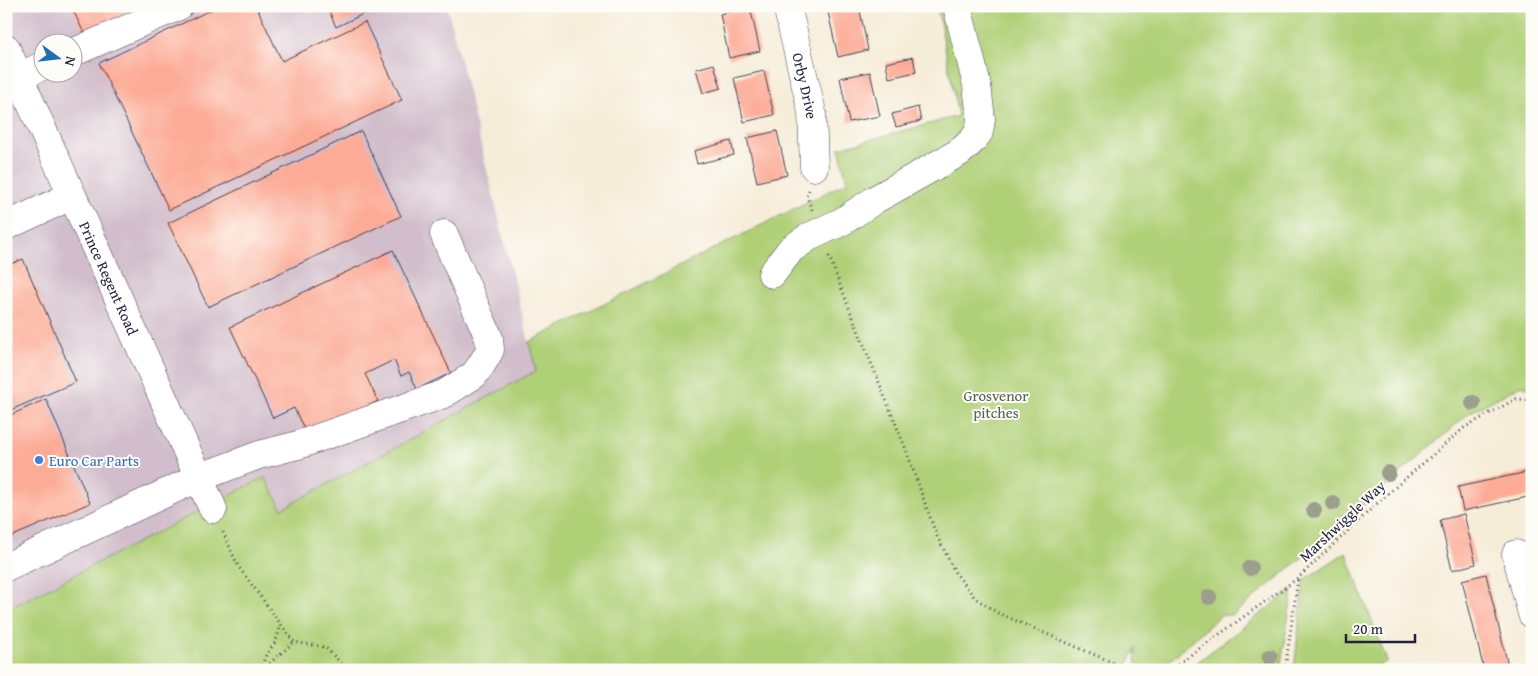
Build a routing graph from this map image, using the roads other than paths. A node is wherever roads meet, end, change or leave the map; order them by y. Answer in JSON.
{"nodes":[{"id":1,"x":179,"y":6,"type":"edge"},
{"id":2,"x":787,"y":6,"type":"edge"},
{"id":3,"x":957,"y":6,"type":"edge"},
{"id":4,"x":6,"y":48,"type":"edge"},
{"id":5,"x":82,"y":49,"type":"edge"},
{"id":6,"x":31,"y":71,"type":"edge"},
{"id":7,"x":814,"y":167,"type":"road end"},
{"id":8,"x":72,"y":196,"type":"junction"},
{"id":9,"x":6,"y":226,"type":"edge"},
{"id":10,"x":444,"y":234,"type":"dead end"},
{"id":11,"x":772,"y":274,"type":"dead end"},
{"id":12,"x":198,"y":478,"type":"junction"},
{"id":13,"x":212,"y":508,"type":"road end"},
{"id":14,"x":1516,"y":554,"type":"dead end"},
{"id":15,"x":6,"y":568,"type":"edge"},
{"id":16,"x":1532,"y":614,"type":"edge"}],
"edges":[{"from":1,"to":5,"type":"street"},
{"from":2,"to":7,"type":"street","name":"Orby Drive"},
{"from":3,"to":11,"type":"street"},
{"from":4,"to":6,"type":"street","name":"Prince Regent Road"},
{"from":6,"to":8,"type":"street","name":"Prince Regent Road"},
{"from":8,"to":9,"type":"street"},
{"from":8,"to":12,"type":"street","name":"Prince Regent Road"},
{"from":10,"to":12,"type":"street"},
{"from":12,"to":13,"type":"street","name":"Prince Regent Road"},
{"from":12,"to":15,"type":"street"},
{"from":14,"to":16,"type":"street"}]}
